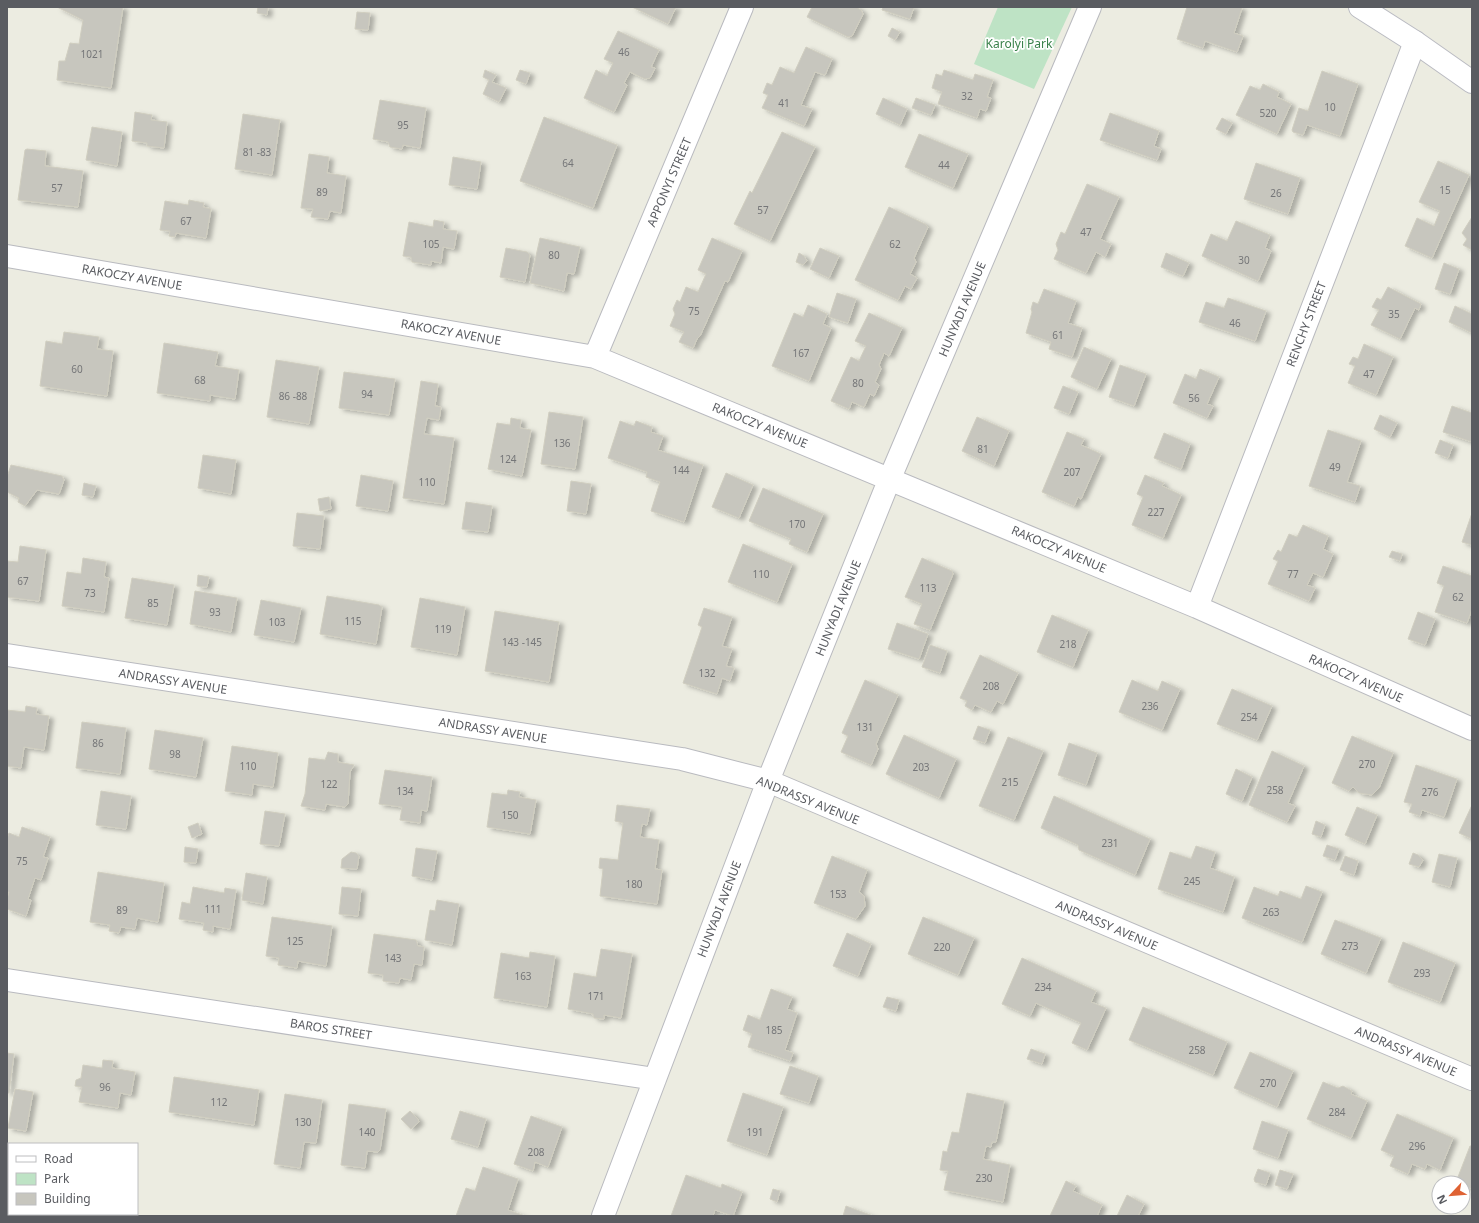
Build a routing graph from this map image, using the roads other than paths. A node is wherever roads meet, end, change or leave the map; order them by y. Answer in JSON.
{"nodes":[{"id":1,"x":742,"y":7,"type":"edge"},
{"id":2,"x":1090,"y":7,"type":"edge"},
{"id":3,"x":1360,"y":7,"type":"edge"},
{"id":4,"x":1415,"y":42,"type":"junction"},
{"id":5,"x":1472,"y":82,"type":"edge"},
{"id":6,"x":7,"y":256,"type":"edge"},
{"id":7,"x":595,"y":357,"type":"junction"},
{"id":8,"x":890,"y":478,"type":"junction"},
{"id":9,"x":1197,"y":607,"type":"junction"},
{"id":10,"x":7,"y":655,"type":"edge"},
{"id":11,"x":1472,"y":729,"type":"edge"},
{"id":12,"x":768,"y":781,"type":"junction"},
{"id":13,"x":7,"y":980,"type":"edge"},
{"id":14,"x":655,"y":1079,"type":"junction"},
{"id":15,"x":1472,"y":1079,"type":"edge"},
{"id":16,"x":603,"y":1216,"type":"edge"}],
"edges":[{"from":1,"to":7,"type":"street","name":"APPONYI STREET"},
{"from":2,"to":8,"type":"street","name":"HUNYADI AVENUE"},
{"from":3,"to":4,"type":"street"},
{"from":4,"to":5,"type":"street"},
{"from":4,"to":9,"type":"street","name":"RENCHY STREET"},
{"from":6,"to":7,"type":"street","name":"RAKOCZY AVENUE"},
{"from":7,"to":8,"type":"street","name":"RAKOCZY AVENUE"},
{"from":8,"to":9,"type":"street","name":"RAKOCZY AVENUE"},
{"from":8,"to":12,"type":"street","name":"HUNYADI AVENUE"},
{"from":9,"to":11,"type":"street","name":"RAKOCZY AVENUE"},
{"from":10,"to":12,"type":"street","name":"ANDRASSY AVENUE"},
{"from":12,"to":14,"type":"street","name":"HUNYADI AVENUE"},
{"from":12,"to":15,"type":"street","name":"ANDRASSY AVENUE"},
{"from":13,"to":14,"type":"street","name":"BAROS STREET"},
{"from":14,"to":16,"type":"street","name":"HUNYADI AVENUE"}]}
